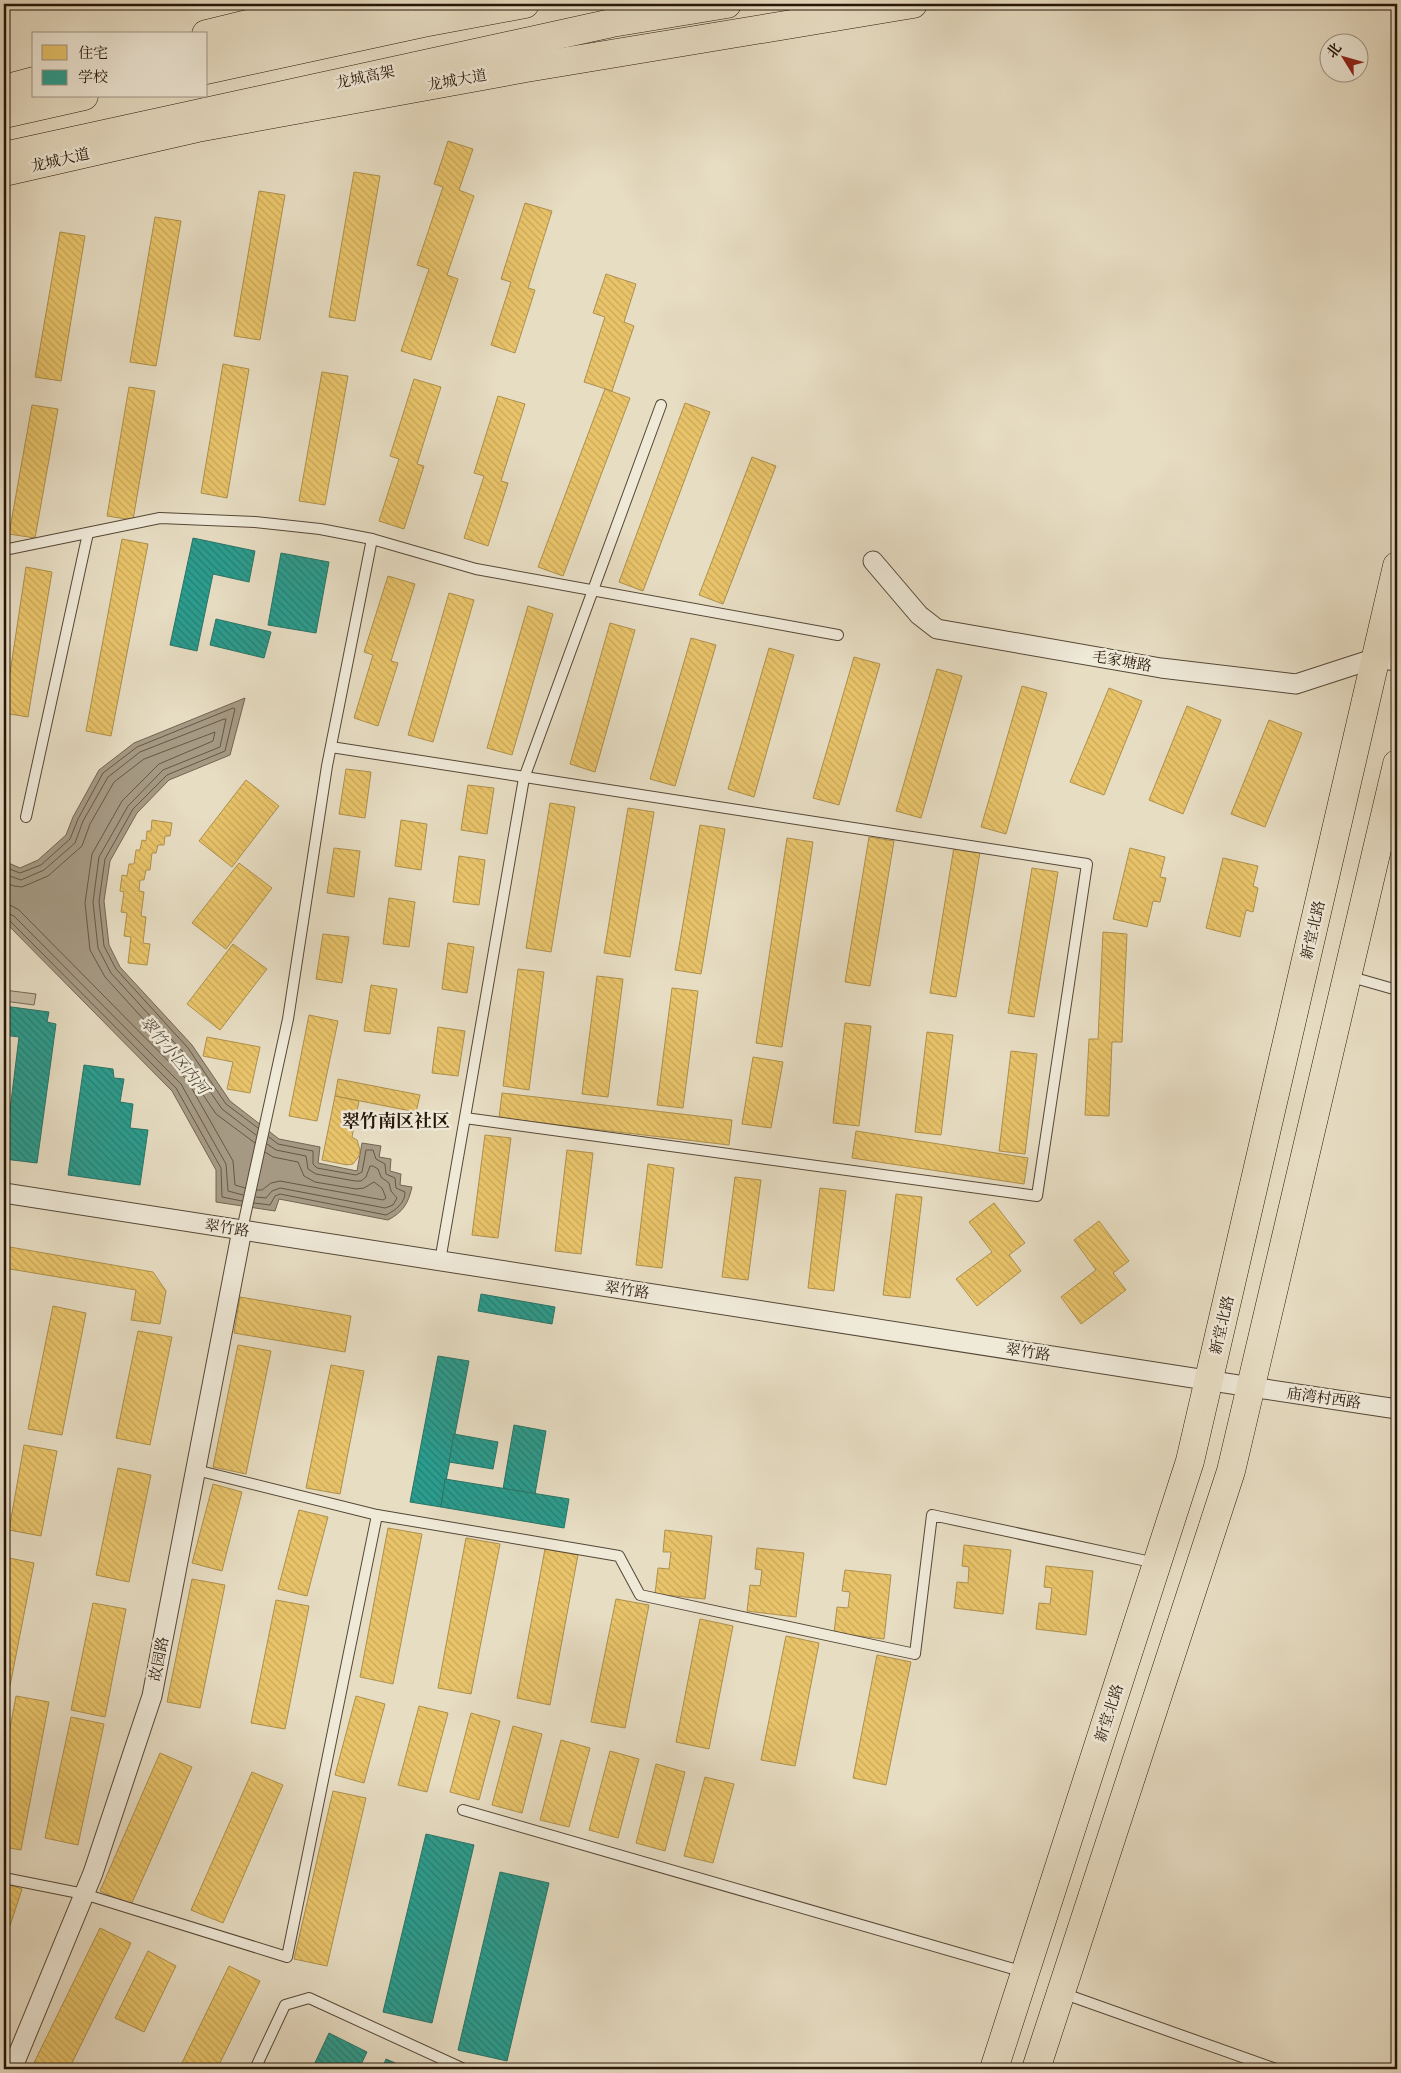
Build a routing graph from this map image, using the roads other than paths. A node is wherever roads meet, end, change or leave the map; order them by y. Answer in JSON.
{"nodes":[{"id":1,"x":331,"y":4,"type":"edge"},
{"id":2,"x":403,"y":4,"type":"edge"},
{"id":3,"x":479,"y":4,"type":"edge"},
{"id":4,"x":525,"y":4,"type":"edge"},
{"id":5,"x":727,"y":4,"type":"edge"},
{"id":6,"x":913,"y":4,"type":"edge"},
{"id":7,"x":208,"y":34,"type":"edge"},
{"id":8,"x":208,"y":50,"type":"edge"},
{"id":9,"x":208,"y":60,"type":"edge"},
{"id":10,"x":208,"y":70,"type":"edge"},
{"id":11,"x":32,"y":83,"type":"edge"},
{"id":12,"x":45,"y":98,"type":"edge"},
{"id":13,"x":60,"y":98,"type":"edge"},
{"id":14,"x":12,"y":102,"type":"edge"},
{"id":15,"x":4,"y":156,"type":"edge"},
{"id":16,"x":4,"y":172,"type":"edge"},
{"id":17,"x":661,"y":405,"type":"dead end"},
{"id":18,"x":88,"y":533,"type":"junction"},
{"id":19,"x":372,"y":539,"type":"junction"},
{"id":20,"x":4,"y":550,"type":"edge"},
{"id":21,"x":873,"y":561,"type":"dead end"},
{"id":22,"x":1397,"y":566,"type":"edge"},
{"id":23,"x":592,"y":590,"type":"junction"},
{"id":24,"x":838,"y":635,"type":"dead end"},
{"id":25,"x":1386,"y":659,"type":"edge"},
{"id":26,"x":331,"y":747,"type":"junction"},
{"id":27,"x":1397,"y":764,"type":"edge"},
{"id":28,"x":524,"y":778,"type":"junction"},
{"id":29,"x":26,"y":817,"type":"dead end"},
{"id":30,"x":1347,"y":975,"type":"junction"},
{"id":31,"x":1397,"y":990,"type":"edge"},
{"id":32,"x":466,"y":1118,"type":"junction"},
{"id":33,"x":4,"y":1193,"type":"edge"},
{"id":34,"x":242,"y":1230,"type":"junction"},
{"id":35,"x":440,"y":1261,"type":"junction"},
{"id":36,"x":1209,"y":1380,"type":"junction"},
{"id":37,"x":1251,"y":1388,"type":"junction"},
{"id":38,"x":1397,"y":1408,"type":"edge"},
{"id":39,"x":196,"y":1470,"type":"junction"},
{"id":40,"x":377,"y":1515,"type":"junction"},
{"id":41,"x":1158,"y":1563,"type":"junction"},
{"id":42,"x":463,"y":1810,"type":"dead end"},
{"id":43,"x":4,"y":1878,"type":"edge"},
{"id":44,"x":84,"y":1894,"type":"junction"},
{"id":45,"x":1025,"y":1973,"type":"junction"},
{"id":46,"x":1062,"y":1992,"type":"junction"},
{"id":47,"x":12,"y":2069,"type":"edge"},
{"id":48,"x":255,"y":2069,"type":"edge"},
{"id":49,"x":464,"y":2069,"type":"edge"},
{"id":50,"x":994,"y":2069,"type":"edge"},
{"id":51,"x":1036,"y":2069,"type":"edge"},
{"id":52,"x":1276,"y":2069,"type":"edge"}],
"edges":[{"from":1,"to":7,"type":"main road"},
{"from":2,"to":8,"type":"main road"},
{"from":3,"to":9,"type":"main road"},
{"from":4,"to":10,"type":"main road"},
{"from":5,"to":15,"type":"main road","name":"龙城高架"},
{"from":6,"to":16,"type":"main road","name":"龙城大道"},
{"from":11,"to":14,"type":"main road"},
{"from":12,"to":14,"type":"main road"},
{"from":13,"to":14,"type":"main road"},
{"from":17,"to":23,"type":"lane"},
{"from":18,"to":19,"type":"lane"},
{"from":18,"to":20,"type":"lane"},
{"from":18,"to":29,"type":"lane"},
{"from":19,"to":23,"type":"lane"},
{"from":19,"to":26,"type":"lane"},
{"from":21,"to":25,"type":"street","name":"毛家塘路"},
{"from":22,"to":25,"type":"main road","name":"新堂北路"},
{"from":23,"to":24,"type":"lane"},
{"from":23,"to":28,"type":"lane"},
{"from":25,"to":36,"type":"main road","name":"新堂北路"},
{"from":26,"to":28,"type":"lane"},
{"from":26,"to":34,"type":"lane"},
{"from":27,"to":30,"type":"main road"},
{"from":28,"to":32,"type":"lane"},
{"from":28,"to":32,"type":"lane"},
{"from":30,"to":31,"type":"lane"},
{"from":30,"to":37,"type":"main road"},
{"from":32,"to":35,"type":"lane"},
{"from":33,"to":34,"type":"street","name":"翠竹路"},
{"from":34,"to":35,"type":"street","name":"翠竹路"},
{"from":34,"to":39,"type":"street","name":"故园路"},
{"from":35,"to":36,"type":"street","name":"翠竹路"},
{"from":36,"to":37,"type":"street","name":"翠竹路"},
{"from":36,"to":41,"type":"main road","name":"新堂北路"},
{"from":37,"to":38,"type":"street","name":"庙湾村西路"},
{"from":37,"to":46,"type":"main road"},
{"from":39,"to":40,"type":"lane"},
{"from":39,"to":44,"type":"street","name":"故园路"},
{"from":40,"to":41,"type":"lane"},
{"from":40,"to":44,"type":"lane"},
{"from":41,"to":45,"type":"main road","name":"新堂北路"},
{"from":42,"to":45,"type":"lane"},
{"from":43,"to":44,"type":"lane"},
{"from":44,"to":47,"type":"street","name":"故园路"},
{"from":45,"to":50,"type":"main road","name":"新堂北路"},
{"from":46,"to":51,"type":"main road"},
{"from":46,"to":52,"type":"lane"},
{"from":48,"to":49,"type":"lane"}]}
